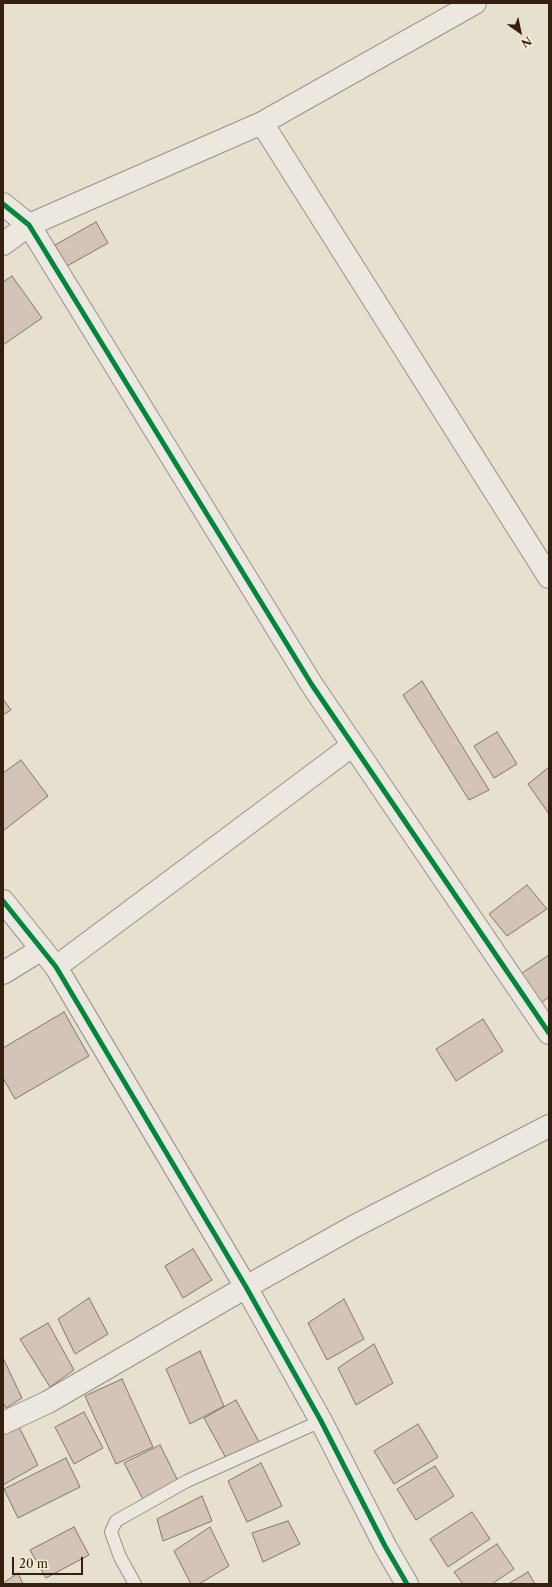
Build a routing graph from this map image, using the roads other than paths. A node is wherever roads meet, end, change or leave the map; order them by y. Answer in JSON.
{"nodes":[{"id":1,"x":475,"y":3,"type":"edge"},
{"id":2,"x":262,"y":123,"type":"junction"},
{"id":3,"x":3,"y":204,"type":"edge"},
{"id":4,"x":29,"y":225,"type":"junction"},
{"id":5,"x":3,"y":244,"type":"edge"},
{"id":6,"x":549,"y":577,"type":"edge"},
{"id":7,"x":353,"y":745,"type":"junction"},
{"id":8,"x":3,"y":901,"type":"edge"},
{"id":9,"x":42,"y":949,"type":"junction"},
{"id":10,"x":56,"y":967,"type":"junction"},
{"id":11,"x":3,"y":973,"type":"edge"},
{"id":12,"x":549,"y":1033,"type":"edge"},
{"id":13,"x":549,"y":1126,"type":"edge"},
{"id":14,"x":246,"y":1287,"type":"junction"},
{"id":15,"x":321,"y":1421,"type":"junction"},
{"id":16,"x":3,"y":1423,"type":"edge"},
{"id":17,"x":135,"y":1584,"type":"edge"},
{"id":18,"x":407,"y":1584,"type":"edge"}],
"edges":[{"from":1,"to":2,"type":"street"},
{"from":2,"to":4,"type":"street"},
{"from":2,"to":6,"type":"street"},
{"from":3,"to":4,"type":"street"},
{"from":4,"to":5,"type":"street"},
{"from":4,"to":7,"type":"street"},
{"from":7,"to":10,"type":"street"},
{"from":7,"to":12,"type":"street"},
{"from":8,"to":9,"type":"street"},
{"from":9,"to":10,"type":"street"},
{"from":9,"to":11,"type":"street"},
{"from":10,"to":14,"type":"street"},
{"from":13,"to":14,"type":"street"},
{"from":14,"to":15,"type":"street"},
{"from":14,"to":16,"type":"street"},
{"from":15,"to":17,"type":"lane"},
{"from":15,"to":18,"type":"street"}]}
